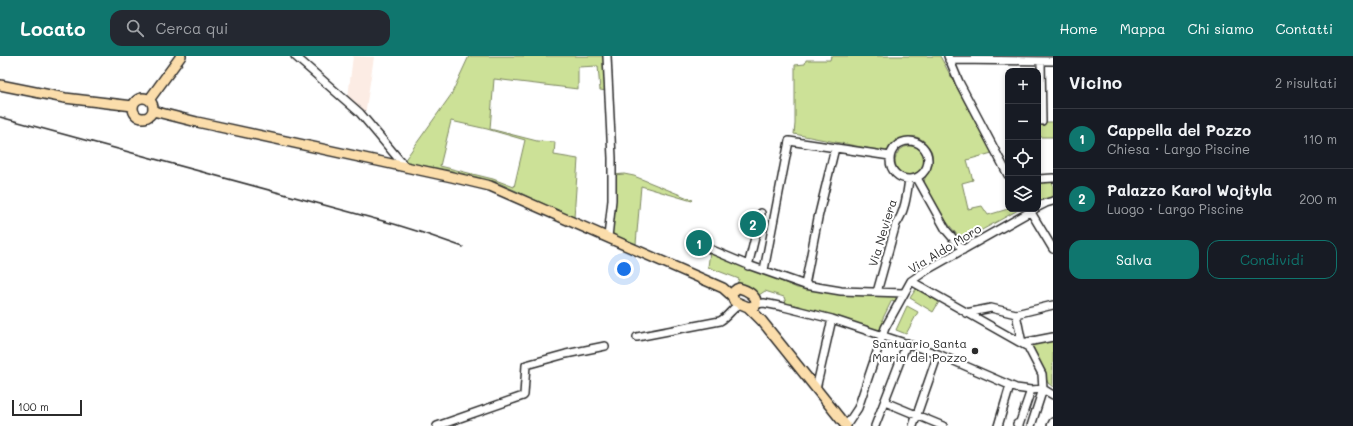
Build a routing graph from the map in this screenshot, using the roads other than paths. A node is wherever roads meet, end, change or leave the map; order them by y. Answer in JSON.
{"nodes":[{"id":1,"x":181,"y":56,"type":"edge"},
{"id":2,"x":295,"y":56,"type":"edge"},
{"id":3,"x":607,"y":56,"type":"edge"},
{"id":4,"x":948,"y":58,"type":"edge"},
{"id":5,"x":1041,"y":62,"type":"junction"},
{"id":6,"x":1053,"y":62,"type":"edge"},
{"id":7,"x":0,"y":85,"type":"edge"},
{"id":8,"x":149,"y":100,"type":"junction"},
{"id":9,"x":133,"y":106,"type":"junction"},
{"id":10,"x":153,"y":111,"type":"junction"},
{"id":11,"x":1042,"y":121,"type":"dead end"},
{"id":12,"x":835,"y":148,"type":"junction"},
{"id":13,"x":890,"y":156,"type":"junction"},
{"id":14,"x":404,"y":167,"type":"junction"},
{"id":15,"x":1005,"y":169,"type":"edge"},
{"id":16,"x":1053,"y":178,"type":"edge"},
{"id":17,"x":913,"y":179,"type":"junction"},
{"id":18,"x":1041,"y":179,"type":"edge"},
{"id":19,"x":1053,"y":201,"type":"edge"},
{"id":20,"x":1041,"y":206,"type":"edge"},
{"id":21,"x":761,"y":212,"type":"dead end"},
{"id":22,"x":1029,"y":212,"type":"edge"},
{"id":23,"x":1033,"y":212,"type":"edge"},
{"id":24,"x":608,"y":237,"type":"junction"},
{"id":25,"x":1051,"y":241,"type":"edge"},
{"id":26,"x":710,"y":249,"type":"dead end"},
{"id":27,"x":1053,"y":249,"type":"edge"},
{"id":28,"x":963,"y":250,"type":"junction"},
{"id":29,"x":748,"y":265,"type":"junction"},
{"id":30,"x":764,"y":270,"type":"junction"},
{"id":31,"x":911,"y":281,"type":"junction"},
{"id":32,"x":805,"y":285,"type":"junction"},
{"id":33,"x":877,"y":292,"type":"junction"},
{"id":34,"x":904,"y":293,"type":"junction"},
{"id":35,"x":733,"y":294,"type":"junction"},
{"id":36,"x":751,"y":304,"type":"junction"},
{"id":37,"x":1053,"y":305,"type":"edge"},
{"id":38,"x":966,"y":313,"type":"junction"},
{"id":39,"x":727,"y":314,"type":"junction"},
{"id":40,"x":1016,"y":314,"type":"junction"},
{"id":41,"x":832,"y":319,"type":"junction"},
{"id":42,"x":882,"y":335,"type":"junction"},
{"id":43,"x":637,"y":337,"type":"dead end"},
{"id":44,"x":1053,"y":337,"type":"edge"},
{"id":45,"x":907,"y":343,"type":"junction"},
{"id":46,"x":1022,"y":343,"type":"junction"},
{"id":47,"x":604,"y":346,"type":"dead end"},
{"id":48,"x":938,"y":354,"type":"junction"},
{"id":49,"x":1010,"y":386,"type":"junction"},
{"id":50,"x":816,"y":389,"type":"junction"},
{"id":51,"x":1043,"y":389,"type":"junction"},
{"id":52,"x":1031,"y":390,"type":"junction"},
{"id":53,"x":1053,"y":395,"type":"edge"},
{"id":54,"x":885,"y":402,"type":"junction"},
{"id":55,"x":916,"y":415,"type":"junction"},
{"id":56,"x":1053,"y":422,"type":"edge"},
{"id":57,"x":1017,"y":424,"type":"dead end"},
{"id":58,"x":437,"y":426,"type":"edge"},
{"id":59,"x":846,"y":426,"type":"edge"},
{"id":60,"x":875,"y":426,"type":"edge"},
{"id":61,"x":913,"y":426,"type":"edge"},
{"id":62,"x":943,"y":426,"type":"edge"},
{"id":63,"x":998,"y":426,"type":"edge"},
{"id":64,"x":1031,"y":426,"type":"edge"},
{"id":65,"x":1051,"y":426,"type":"edge"}],
"edges":[{"from":1,"to":8,"type":"main road"},
{"from":2,"to":14,"type":"street"},
{"from":3,"to":24,"type":"street"},
{"from":4,"to":5,"type":"street"},
{"from":4,"to":15,"type":"street"},
{"from":5,"to":6,"type":"street"},
{"from":5,"to":11,"type":"street"},
{"from":7,"to":9,"type":"main road"},
{"from":8,"to":9,"type":"main road"},
{"from":8,"to":10,"type":"main road"},
{"from":9,"to":10,"type":"main road"},
{"from":10,"to":14,"type":"main road"},
{"from":12,"to":13,"type":"street"},
{"from":12,"to":30,"type":"street"},
{"from":12,"to":32,"type":"street"},
{"from":13,"to":17,"type":"street"},
{"from":13,"to":17,"type":"street"},
{"from":14,"to":24,"type":"main road"},
{"from":16,"to":18,"type":"street"},
{"from":17,"to":28,"type":"street"},
{"from":17,"to":33,"type":"street","name":"Via Neviera"},
{"from":19,"to":20,"type":"street"},
{"from":21,"to":29,"type":"street"},
{"from":22,"to":28,"type":"street","name":"Via Aldo Moro"},
{"from":23,"to":25,"type":"street"},
{"from":24,"to":35,"type":"main road"},
{"from":25,"to":27,"type":"street"},
{"from":26,"to":29,"type":"street"},
{"from":28,"to":31,"type":"street","name":"Via Aldo Moro"},
{"from":29,"to":30,"type":"street"},
{"from":30,"to":32,"type":"street"},
{"from":31,"to":34,"type":"street","name":"Via Aldo Moro"},
{"from":31,"to":38,"type":"street"},
{"from":32,"to":33,"type":"street"},
{"from":33,"to":34,"type":"street"},
{"from":34,"to":42,"type":"street","name":"Via Aldo Moro"},
{"from":35,"to":36,"type":"main road"},
{"from":35,"to":36,"type":"main road"},
{"from":35,"to":39,"type":"street"},
{"from":36,"to":39,"type":"street"},
{"from":36,"to":41,"type":"street"},
{"from":36,"to":50,"type":"main road"},
{"from":37,"to":40,"type":"street"},
{"from":38,"to":40,"type":"street"},
{"from":38,"to":46,"type":"street"},
{"from":39,"to":43,"type":"street"},
{"from":40,"to":46,"type":"street"},
{"from":41,"to":42,"type":"street"},
{"from":41,"to":50,"type":"street"},
{"from":42,"to":45,"type":"street"},
{"from":42,"to":59,"type":"street","name":"Via Aldo Moro"},
{"from":44,"to":46,"type":"street"},
{"from":45,"to":48,"type":"street"},
{"from":45,"to":54,"type":"street"},
{"from":46,"to":51,"type":"street"},
{"from":47,"to":58,"type":"street"},
{"from":48,"to":49,"type":"street"},
{"from":48,"to":55,"type":"street"},
{"from":49,"to":52,"type":"street"},
{"from":49,"to":63,"type":"street"},
{"from":50,"to":59,"type":"main road"},
{"from":51,"to":52,"type":"street"},
{"from":51,"to":53,"type":"street"},
{"from":51,"to":64,"type":"street"},
{"from":52,"to":57,"type":"street"},
{"from":54,"to":55,"type":"street"},
{"from":54,"to":60,"type":"street"},
{"from":55,"to":61,"type":"street"},
{"from":55,"to":62,"type":"street"},
{"from":56,"to":65,"type":"street"}]}
